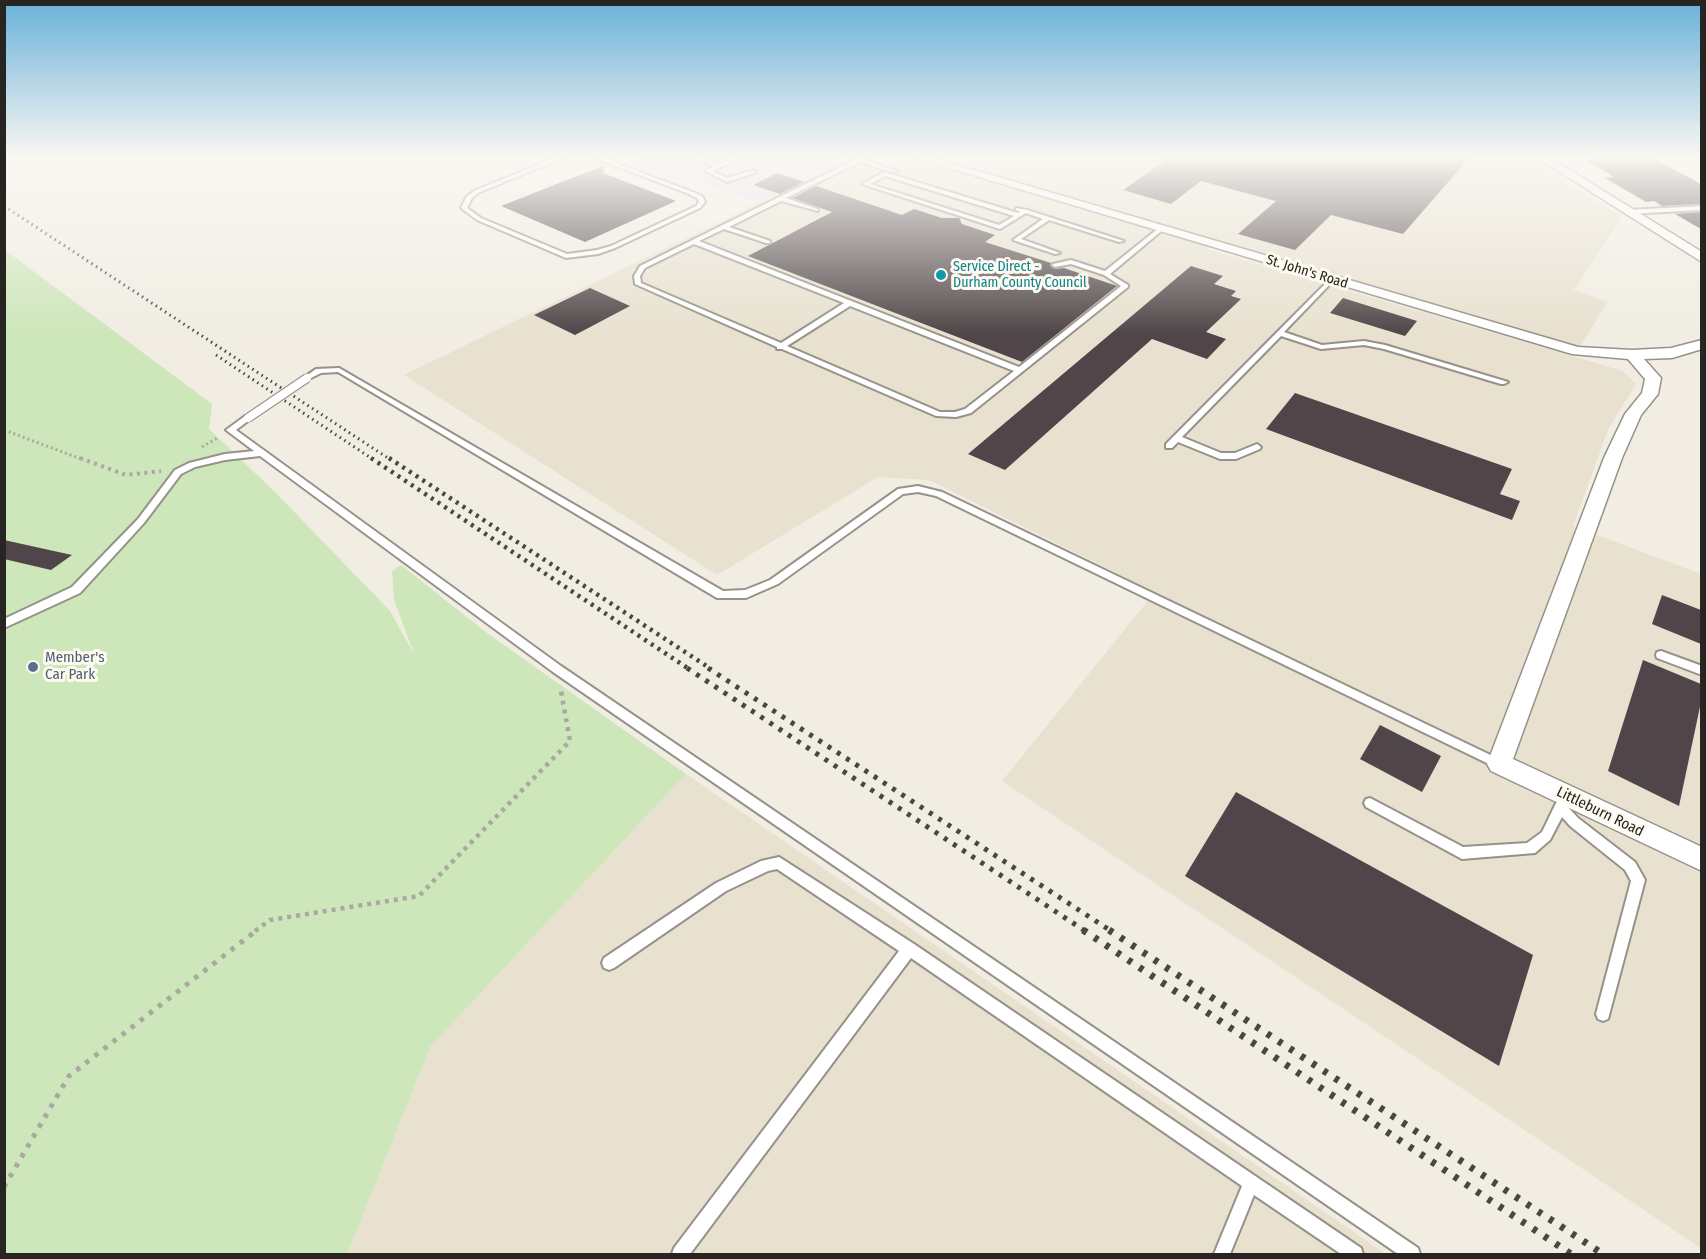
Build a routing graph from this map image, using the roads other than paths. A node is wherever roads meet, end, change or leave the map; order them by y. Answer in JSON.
{"nodes":[{"id":1,"x":1018,"y":215,"type":"dead end"},
{"id":2,"x":475,"y":216,"type":"edge"},
{"id":3,"x":679,"y":216,"type":"edge"},
{"id":4,"x":747,"y":216,"type":"edge"},
{"id":5,"x":965,"y":216,"type":"edge"},
{"id":6,"x":1041,"y":216,"type":"edge"},
{"id":7,"x":1120,"y":216,"type":"edge"},
{"id":8,"x":1634,"y":216,"type":"edge"},
{"id":9,"x":1048,"y":218,"type":"junction"},
{"id":10,"x":724,"y":227,"type":"junction"},
{"id":11,"x":1162,"y":228,"type":"junction"},
{"id":12,"x":1121,"y":241,"type":"dead end"},
{"id":13,"x":695,"y":242,"type":"junction"},
{"id":14,"x":768,"y":242,"type":"dead end"},
{"id":15,"x":1057,"y":253,"type":"dead end"},
{"id":16,"x":1701,"y":258,"type":"edge"},
{"id":17,"x":1055,"y":265,"type":"dead end"},
{"id":18,"x":1106,"y":274,"type":"junction"},
{"id":19,"x":1332,"y":279,"type":"junction"},
{"id":20,"x":848,"y":304,"type":"junction"},
{"id":21,"x":1280,"y":333,"type":"junction"},
{"id":22,"x":1701,"y":344,"type":"edge"},
{"id":23,"x":780,"y":347,"type":"junction"},
{"id":24,"x":1632,"y":355,"type":"junction"},
{"id":25,"x":1020,"y":370,"type":"junction"},
{"id":26,"x":1504,"y":382,"type":"dead end"},
{"id":27,"x":1177,"y":438,"type":"junction"},
{"id":28,"x":1169,"y":446,"type":"dead end"},
{"id":29,"x":1257,"y":447,"type":"dead end"},
{"id":30,"x":262,"y":453,"type":"junction"},
{"id":31,"x":4,"y":624,"type":"edge"},
{"id":32,"x":1661,"y":655,"type":"dead end"},
{"id":33,"x":1701,"y":670,"type":"edge"},
{"id":34,"x":1499,"y":764,"type":"junction"},
{"id":35,"x":1564,"y":801,"type":"junction"},
{"id":36,"x":1370,"y":803,"type":"dead end"},
{"id":37,"x":1701,"y":860,"type":"edge"},
{"id":38,"x":909,"y":949,"type":"junction"},
{"id":39,"x":609,"y":963,"type":"dead end"},
{"id":40,"x":1603,"y":1014,"type":"dead end"},
{"id":41,"x":1251,"y":1183,"type":"junction"},
{"id":42,"x":680,"y":1254,"type":"edge"},
{"id":43,"x":1222,"y":1254,"type":"edge"},
{"id":44,"x":1354,"y":1254,"type":"edge"},
{"id":45,"x":1412,"y":1254,"type":"edge"}],
"edges":[{"from":1,"to":5,"type":"lane"},
{"from":2,"to":3,"type":"lane"},
{"from":4,"to":10,"type":"lane"},
{"from":6,"to":9,"type":"lane"},
{"from":7,"to":11,"type":"street","name":"St. John's Road"},
{"from":8,"to":16,"type":"street"},
{"from":9,"to":12,"type":"lane"},
{"from":9,"to":15,"type":"lane"},
{"from":10,"to":13,"type":"lane"},
{"from":10,"to":14,"type":"lane"},
{"from":11,"to":18,"type":"lane"},
{"from":11,"to":19,"type":"street","name":"St. John's Road"},
{"from":13,"to":20,"type":"lane"},
{"from":13,"to":23,"type":"lane"},
{"from":17,"to":18,"type":"lane"},
{"from":18,"to":25,"type":"lane"},
{"from":19,"to":21,"type":"lane"},
{"from":19,"to":24,"type":"street","name":"St. John's Road"},
{"from":20,"to":23,"type":"lane"},
{"from":20,"to":25,"type":"lane"},
{"from":21,"to":26,"type":"lane"},
{"from":21,"to":27,"type":"lane"},
{"from":22,"to":24,"type":"street","name":"St. John's Road"},
{"from":23,"to":25,"type":"lane"},
{"from":24,"to":34,"type":"street"},
{"from":27,"to":28,"type":"lane"},
{"from":27,"to":29,"type":"lane"},
{"from":30,"to":31,"type":"lane"},
{"from":30,"to":34,"type":"lane","bridge":true},
{"from":30,"to":45,"type":"lane"},
{"from":32,"to":33,"type":"lane"},
{"from":34,"to":35,"type":"street","name":"Littleburn Road"},
{"from":35,"to":36,"type":"lane"},
{"from":35,"to":37,"type":"street","name":"Littleburn Road"},
{"from":35,"to":40,"type":"lane"},
{"from":38,"to":39,"type":"lane"},
{"from":38,"to":41,"type":"lane"},
{"from":38,"to":42,"type":"lane"},
{"from":41,"to":43,"type":"lane"},
{"from":41,"to":44,"type":"lane"}]}
